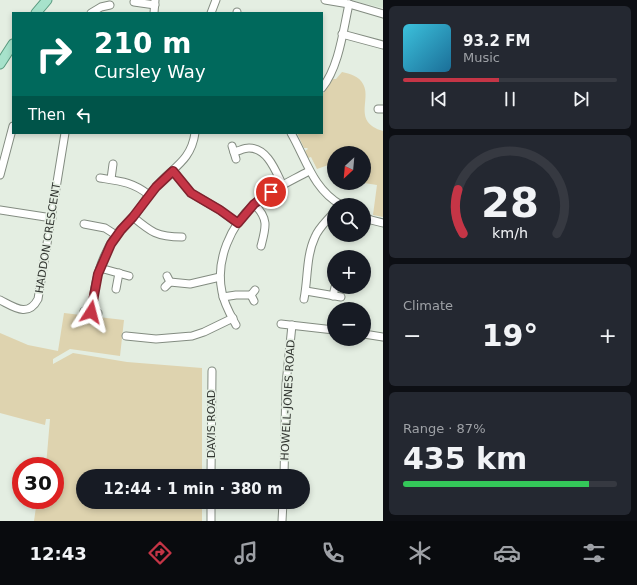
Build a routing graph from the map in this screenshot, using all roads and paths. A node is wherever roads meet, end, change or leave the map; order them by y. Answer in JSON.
{"nodes":[{"id":1,"x":47,"y":0,"type":"edge"},
{"id":2,"x":210,"y":0,"type":"edge"},
{"id":3,"x":216,"y":0,"type":"edge"},
{"id":4,"x":325,"y":0,"type":"edge"},
{"id":5,"x":134,"y":2,"type":"dead end"},
{"id":6,"x":349,"y":4,"type":"junction"},
{"id":7,"x":110,"y":5,"type":"dead end"},
{"id":8,"x":155,"y":6,"type":"edge"},
{"id":9,"x":211,"y":11,"type":"edge"},
{"id":10,"x":37,"y":12,"type":"edge"},
{"id":11,"x":93,"y":12,"type":"edge"},
{"id":12,"x":383,"y":14,"type":"edge"},
{"id":13,"x":342,"y":34,"type":"junction"},
{"id":14,"x":383,"y":45,"type":"edge"},
{"id":15,"x":12,"y":46,"type":"edge"},
{"id":16,"x":6,"y":56,"type":"junction"},
{"id":17,"x":0,"y":64,"type":"edge"},
{"id":18,"x":0,"y":68,"type":"edge"},
{"id":19,"x":323,"y":85,"type":"edge"},
{"id":20,"x":12,"y":130,"type":"edge"},
{"id":21,"x":65,"y":134,"type":"edge"},
{"id":22,"x":195,"y":134,"type":"edge"},
{"id":23,"x":291,"y":134,"type":"edge"},
{"id":24,"x":234,"y":152,"type":"dead end"},
{"id":25,"x":113,"y":164,"type":"dead end"},
{"id":26,"x":173,"y":171,"type":"junction"},
{"id":27,"x":309,"y":172,"type":"junction"},
{"id":28,"x":0,"y":175,"type":"edge"},
{"id":29,"x":100,"y":178,"type":"dead end"},
{"id":30,"x":111,"y":179,"type":"junction"},
{"id":31,"x":283,"y":186,"type":"junction"},
{"id":32,"x":149,"y":195,"type":"junction"},
{"id":33,"x":331,"y":198,"type":"edge"},
{"id":34,"x":254,"y":204,"type":"junction"},
{"id":35,"x":0,"y":210,"type":"edge"},
{"id":36,"x":133,"y":217,"type":"junction"},
{"id":37,"x":52,"y":218,"type":"junction"},
{"id":38,"x":327,"y":220,"type":"edge"},
{"id":39,"x":371,"y":220,"type":"edge"},
{"id":40,"x":238,"y":223,"type":"junction"},
{"id":41,"x":383,"y":223,"type":"edge"},
{"id":42,"x":84,"y":224,"type":"dead end"},
{"id":43,"x":116,"y":235,"type":"junction"},
{"id":44,"x":182,"y":237,"type":"dead end"},
{"id":45,"x":260,"y":247,"type":"dead end"},
{"id":46,"x":100,"y":268,"type":"junction"},
{"id":47,"x":118,"y":273,"type":"junction"},
{"id":48,"x":129,"y":276,"type":"dead end"},
{"id":49,"x":220,"y":277,"type":"junction"},
{"id":50,"x":167,"y":282,"type":"dead end"},
{"id":51,"x":116,"y":288,"type":"dead end"},
{"id":52,"x":253,"y":295,"type":"dead end"},
{"id":53,"x":333,"y":296,"type":"joint"},
{"id":54,"x":223,"y":297,"type":"junction"},
{"id":55,"x":341,"y":297,"type":"dead end"},
{"id":56,"x":0,"y":300,"type":"edge"},
{"id":57,"x":91,"y":312,"type":"dead end"},
{"id":58,"x":281,"y":324,"type":"dead end"},
{"id":59,"x":292,"y":325,"type":"junction"},
{"id":60,"x":327,"y":329,"type":"edge"},
{"id":61,"x":131,"y":334,"type":"dead end"},
{"id":62,"x":371,"y":335,"type":"edge"},
{"id":63,"x":383,"y":337,"type":"edge"},
{"id":64,"x":212,"y":371,"type":"dead end"},
{"id":65,"x":211,"y":469,"type":"edge"},
{"id":66,"x":284,"y":469,"type":"edge"},
{"id":67,"x":211,"y":509,"type":"edge"},
{"id":68,"x":283,"y":509,"type":"edge"},
{"id":69,"x":211,"y":521,"type":"edge"},
{"id":70,"x":282,"y":521,"type":"edge"}],
"edges":[{"from":1,"to":10,"type":"main road"},
{"from":2,"to":9,"type":"street"},
{"from":3,"to":9,"type":"street"},
{"from":4,"to":6,"type":"street"},
{"from":5,"to":8,"type":"street"},
{"from":6,"to":12,"type":"street"},
{"from":6,"to":13,"type":"street"},
{"from":7,"to":11,"type":"street"},
{"from":13,"to":14,"type":"street"},
{"from":13,"to":19,"type":"street"},
{"from":15,"to":16,"type":"main road"},
{"from":16,"to":17,"type":"main road"},
{"from":16,"to":18,"type":"main road"},
{"from":20,"to":28,"type":"street"},
{"from":21,"to":37,"type":"street","name":"HADDON CRESCENT"},
{"from":22,"to":26,"type":"street"},
{"from":23,"to":27,"type":"street"},
{"from":24,"to":31,"type":"street"},
{"from":25,"to":30,"type":"street"},
{"from":26,"to":32,"type":"street"},
{"from":26,"to":40,"type":"street"},
{"from":27,"to":31,"type":"street"},
{"from":27,"to":33,"type":"street"},
{"from":29,"to":30,"type":"street"},
{"from":30,"to":32,"type":"street"},
{"from":31,"to":34,"type":"street"},
{"from":32,"to":36,"type":"street"},
{"from":34,"to":40,"type":"street"},
{"from":34,"to":45,"type":"street"},
{"from":35,"to":37,"type":"street"},
{"from":36,"to":43,"type":"street"},
{"from":36,"to":44,"type":"street"},
{"from":37,"to":56,"type":"street","name":"HADDON CRESCENT"},
{"from":38,"to":53,"type":"street"},
{"from":39,"to":41,"type":"street"},
{"from":40,"to":49,"type":"street"},
{"from":42,"to":43,"type":"street"},
{"from":43,"to":46,"type":"street"},
{"from":46,"to":47,"type":"street"},
{"from":46,"to":57,"type":"street"},
{"from":47,"to":48,"type":"street"},
{"from":47,"to":51,"type":"street"},
{"from":49,"to":50,"type":"street"},
{"from":49,"to":54,"type":"street"},
{"from":52,"to":54,"type":"street"},
{"from":53,"to":55,"type":"street"},
{"from":54,"to":61,"type":"street"},
{"from":58,"to":59,"type":"street"},
{"from":59,"to":60,"type":"street"},
{"from":59,"to":66,"type":"street","name":"HOWELL-JONES ROAD"},
{"from":62,"to":63,"type":"street"},
{"from":64,"to":65,"type":"street","name":"DAVIS ROAD"},
{"from":67,"to":69,"type":"street"},
{"from":68,"to":70,"type":"street"}]}
